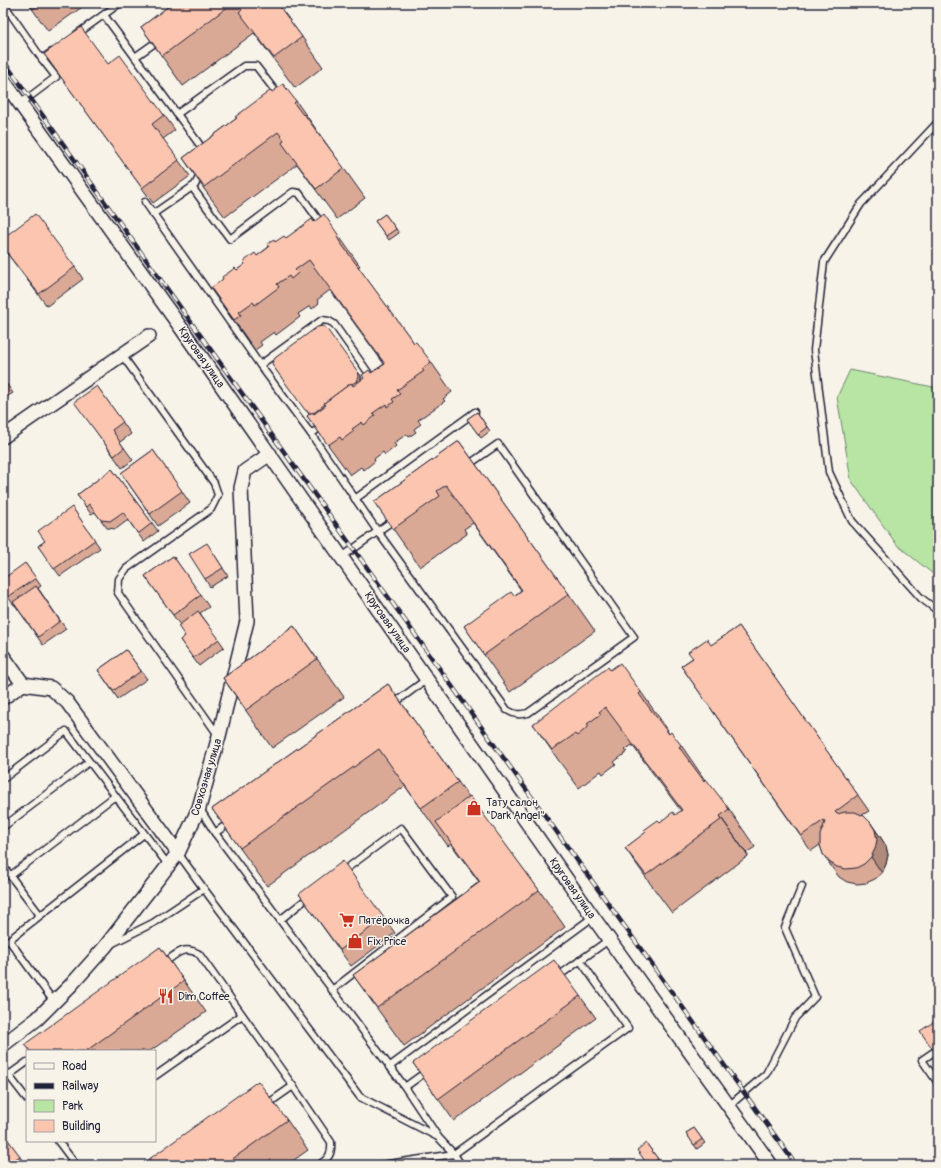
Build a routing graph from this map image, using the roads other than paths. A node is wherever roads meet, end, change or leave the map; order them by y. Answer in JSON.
{"nodes":[{"id":1,"x":3,"y":3,"type":"edge"},
{"id":2,"x":120,"y":3,"type":"edge"},
{"id":3,"x":104,"y":15,"type":"junction"},
{"id":4,"x":166,"y":35,"type":"edge"},
{"id":5,"x":73,"y":37,"type":"edge"},
{"id":6,"x":55,"y":50,"type":"edge"},
{"id":7,"x":135,"y":57,"type":"junction"},
{"id":8,"x":42,"y":59,"type":"junction"},
{"id":9,"x":3,"y":80,"type":"edge"},
{"id":10,"x":283,"y":101,"type":"edge"},
{"id":11,"x":20,"y":104,"type":"junction"},
{"id":12,"x":177,"y":114,"type":"junction"},
{"id":13,"x":938,"y":122,"type":"edge"},
{"id":14,"x":207,"y":155,"type":"edge"},
{"id":15,"x":205,"y":165,"type":"edge"},
{"id":16,"x":192,"y":187,"type":"junction"},
{"id":17,"x":144,"y":202,"type":"edge"},
{"id":18,"x":153,"y":214,"type":"junction"},
{"id":19,"x":321,"y":228,"type":"edge"},
{"id":20,"x":149,"y":336,"type":"dead end"},
{"id":21,"x":122,"y":356,"type":"junction"},
{"id":22,"x":260,"y":365,"type":"junction"},
{"id":23,"x":372,"y":382,"type":"edge"},
{"id":24,"x":475,"y":412,"type":"edge"},
{"id":25,"x":329,"y":421,"type":"edge"},
{"id":26,"x":310,"y":434,"type":"junction"},
{"id":27,"x":3,"y":437,"type":"edge"},
{"id":28,"x":270,"y":454,"type":"junction"},
{"id":29,"x":460,"y":471,"type":"edge"},
{"id":30,"x":355,"y":499,"type":"junction"},
{"id":31,"x":403,"y":513,"type":"edge"},
{"id":32,"x":378,"y":532,"type":"junction"},
{"id":33,"x":342,"y":557,"type":"junction"},
{"id":34,"x":938,"y":611,"type":"edge"},
{"id":35,"x":3,"y":656,"type":"edge"},
{"id":36,"x":428,"y":679,"type":"junction"},
{"id":37,"x":23,"y":684,"type":"junction"},
{"id":38,"x":3,"y":698,"type":"edge"},
{"id":39,"x":389,"y":707,"type":"edge"},
{"id":40,"x":219,"y":736,"type":"junction"},
{"id":41,"x":89,"y":762,"type":"junction"},
{"id":42,"x":3,"y":779,"type":"edge"},
{"id":43,"x":115,"y":796,"type":"junction"},
{"id":44,"x":199,"y":808,"type":"junction"},
{"id":45,"x":234,"y":819,"type":"edge"},
{"id":46,"x":3,"y":827,"type":"edge"},
{"id":47,"x":215,"y":833,"type":"junction"},
{"id":48,"x":144,"y":834,"type":"junction"},
{"id":49,"x":178,"y":853,"type":"junction"},
{"id":50,"x":3,"y":866,"type":"edge"},
{"id":51,"x":169,"y":866,"type":"junction"},
{"id":52,"x":10,"y":876,"type":"junction"},
{"id":53,"x":334,"y":878,"type":"edge"},
{"id":54,"x":802,"y":886,"type":"dead end"},
{"id":55,"x":204,"y":889,"type":"junction"},
{"id":56,"x":316,"y":892,"type":"edge"},
{"id":57,"x":40,"y":915,"type":"junction"},
{"id":58,"x":593,"y":917,"type":"junction"},
{"id":59,"x":280,"y":920,"type":"junction"},
{"id":60,"x":610,"y":939,"type":"junction"},
{"id":61,"x":105,"y":947,"type":"junction"},
{"id":62,"x":580,"y":960,"type":"junction"},
{"id":63,"x":156,"y":969,"type":"edge"},
{"id":64,"x":549,"y":983,"type":"edge"},
{"id":65,"x":332,"y":990,"type":"junction"},
{"id":66,"x":54,"y":1002,"type":"junction"},
{"id":67,"x":242,"y":1015,"type":"junction"},
{"id":68,"x":3,"y":1045,"type":"edge"},
{"id":69,"x":938,"y":1049,"type":"edge"},
{"id":70,"x":26,"y":1063,"type":"edge"},
{"id":71,"x":389,"y":1067,"type":"junction"},
{"id":72,"x":3,"y":1068,"type":"edge"},
{"id":73,"x":430,"y":1069,"type":"edge"},
{"id":74,"x":9,"y":1075,"type":"junction"},
{"id":75,"x":156,"y":1075,"type":"edge"},
{"id":76,"x":938,"y":1083,"type":"edge"},
{"id":77,"x":292,"y":1086,"type":"junction"},
{"id":78,"x":404,"y":1087,"type":"junction"},
{"id":79,"x":26,"y":1098,"type":"edge"},
{"id":80,"x":729,"y":1106,"type":"junction"},
{"id":81,"x":261,"y":1109,"type":"edge"},
{"id":82,"x":438,"y":1137,"type":"junction"},
{"id":83,"x":60,"y":1142,"type":"edge"},
{"id":84,"x":454,"y":1154,"type":"junction"},
{"id":85,"x":76,"y":1165,"type":"edge"},
{"id":86,"x":319,"y":1165,"type":"edge"},
{"id":87,"x":382,"y":1165,"type":"edge"},
{"id":88,"x":462,"y":1165,"type":"edge"},
{"id":89,"x":771,"y":1165,"type":"edge"}],
"edges":[{"from":1,"to":8,"type":"lane"},
{"from":2,"to":3,"type":"lane"},
{"from":3,"to":5,"type":"lane"},
{"from":3,"to":7,"type":"lane"},
{"from":4,"to":7,"type":"lane"},
{"from":6,"to":8,"type":"lane"},
{"from":7,"to":12,"type":"lane"},
{"from":8,"to":11,"type":"lane"},
{"from":9,"to":11,"type":"street","name":"Круговая улица"},
{"from":10,"to":12,"type":"lane"},
{"from":11,"to":28,"type":"street","name":"Круговая улица"},
{"from":12,"to":14,"type":"lane"},
{"from":13,"to":34,"type":"lane"},
{"from":15,"to":16,"type":"lane"},
{"from":16,"to":18,"type":"lane"},
{"from":16,"to":19,"type":"lane"},
{"from":17,"to":18,"type":"lane"},
{"from":18,"to":22,"type":"lane"},
{"from":20,"to":21,"type":"street"},
{"from":21,"to":27,"type":"street"},
{"from":21,"to":40,"type":"lane"},
{"from":22,"to":23,"type":"lane"},
{"from":22,"to":26,"type":"lane"},
{"from":24,"to":30,"type":"lane"},
{"from":25,"to":26,"type":"lane"},
{"from":26,"to":30,"type":"lane"},
{"from":28,"to":33,"type":"street","name":"Круговая улица"},
{"from":28,"to":40,"type":"street","name":"Совхозная улица"},
{"from":29,"to":32,"type":"lane"},
{"from":30,"to":32,"type":"lane"},
{"from":31,"to":32,"type":"lane"},
{"from":32,"to":33,"type":"lane"},
{"from":33,"to":36,"type":"street","name":"Круговая улица"},
{"from":35,"to":37,"type":"street"},
{"from":36,"to":39,"type":"lane"},
{"from":36,"to":58,"type":"street","name":"Круговая улица"},
{"from":37,"to":38,"type":"street"},
{"from":37,"to":49,"type":"street"},
{"from":40,"to":44,"type":"street","name":"Совхозная улица"},
{"from":41,"to":42,"type":"lane"},
{"from":41,"to":43,"type":"lane"},
{"from":41,"to":46,"type":"lane"},
{"from":43,"to":48,"type":"lane"},
{"from":43,"to":52,"type":"lane"},
{"from":44,"to":47,"type":"lane"},
{"from":44,"to":49,"type":"street","name":"Совхозная улица"},
{"from":45,"to":47,"type":"lane"},
{"from":47,"to":59,"type":"lane"},
{"from":48,"to":51,"type":"lane"},
{"from":48,"to":57,"type":"lane"},
{"from":49,"to":51,"type":"street","name":"Совхозная улица"},
{"from":49,"to":55,"type":"lane"},
{"from":50,"to":52,"type":"lane"},
{"from":51,"to":61,"type":"street","name":"Совхозная улица"},
{"from":52,"to":57,"type":"lane"},
{"from":53,"to":65,"type":"lane"},
{"from":54,"to":80,"type":"lane"},
{"from":55,"to":61,"type":"lane"},
{"from":55,"to":82,"type":"lane"},
{"from":56,"to":59,"type":"lane"},
{"from":57,"to":66,"type":"lane"},
{"from":58,"to":60,"type":"street","name":"Круговая улица"},
{"from":58,"to":71,"type":"lane"},
{"from":59,"to":65,"type":"lane"},
{"from":60,"to":62,"type":"lane"},
{"from":60,"to":80,"type":"street","name":"Круговая улица"},
{"from":61,"to":66,"type":"street","name":"Совхозная улица"},
{"from":62,"to":64,"type":"lane"},
{"from":62,"to":84,"type":"lane"},
{"from":63,"to":67,"type":"lane"},
{"from":65,"to":71,"type":"lane"},
{"from":66,"to":68,"type":"street","name":"Совхозная улица"},
{"from":67,"to":75,"type":"lane"},
{"from":67,"to":77,"type":"lane"},
{"from":69,"to":76,"type":"lane"},
{"from":70,"to":74,"type":"lane"},
{"from":71,"to":78,"type":"lane"},
{"from":72,"to":74,"type":"lane"},
{"from":73,"to":78,"type":"lane"},
{"from":74,"to":79,"type":"lane"},
{"from":77,"to":81,"type":"lane"},
{"from":77,"to":86,"type":"lane"},
{"from":78,"to":82,"type":"lane"},
{"from":80,"to":89,"type":"street","name":"Круговая улица"},
{"from":82,"to":84,"type":"lane"},
{"from":83,"to":85,"type":"lane"},
{"from":84,"to":87,"type":"lane"},
{"from":84,"to":88,"type":"lane"}]}
